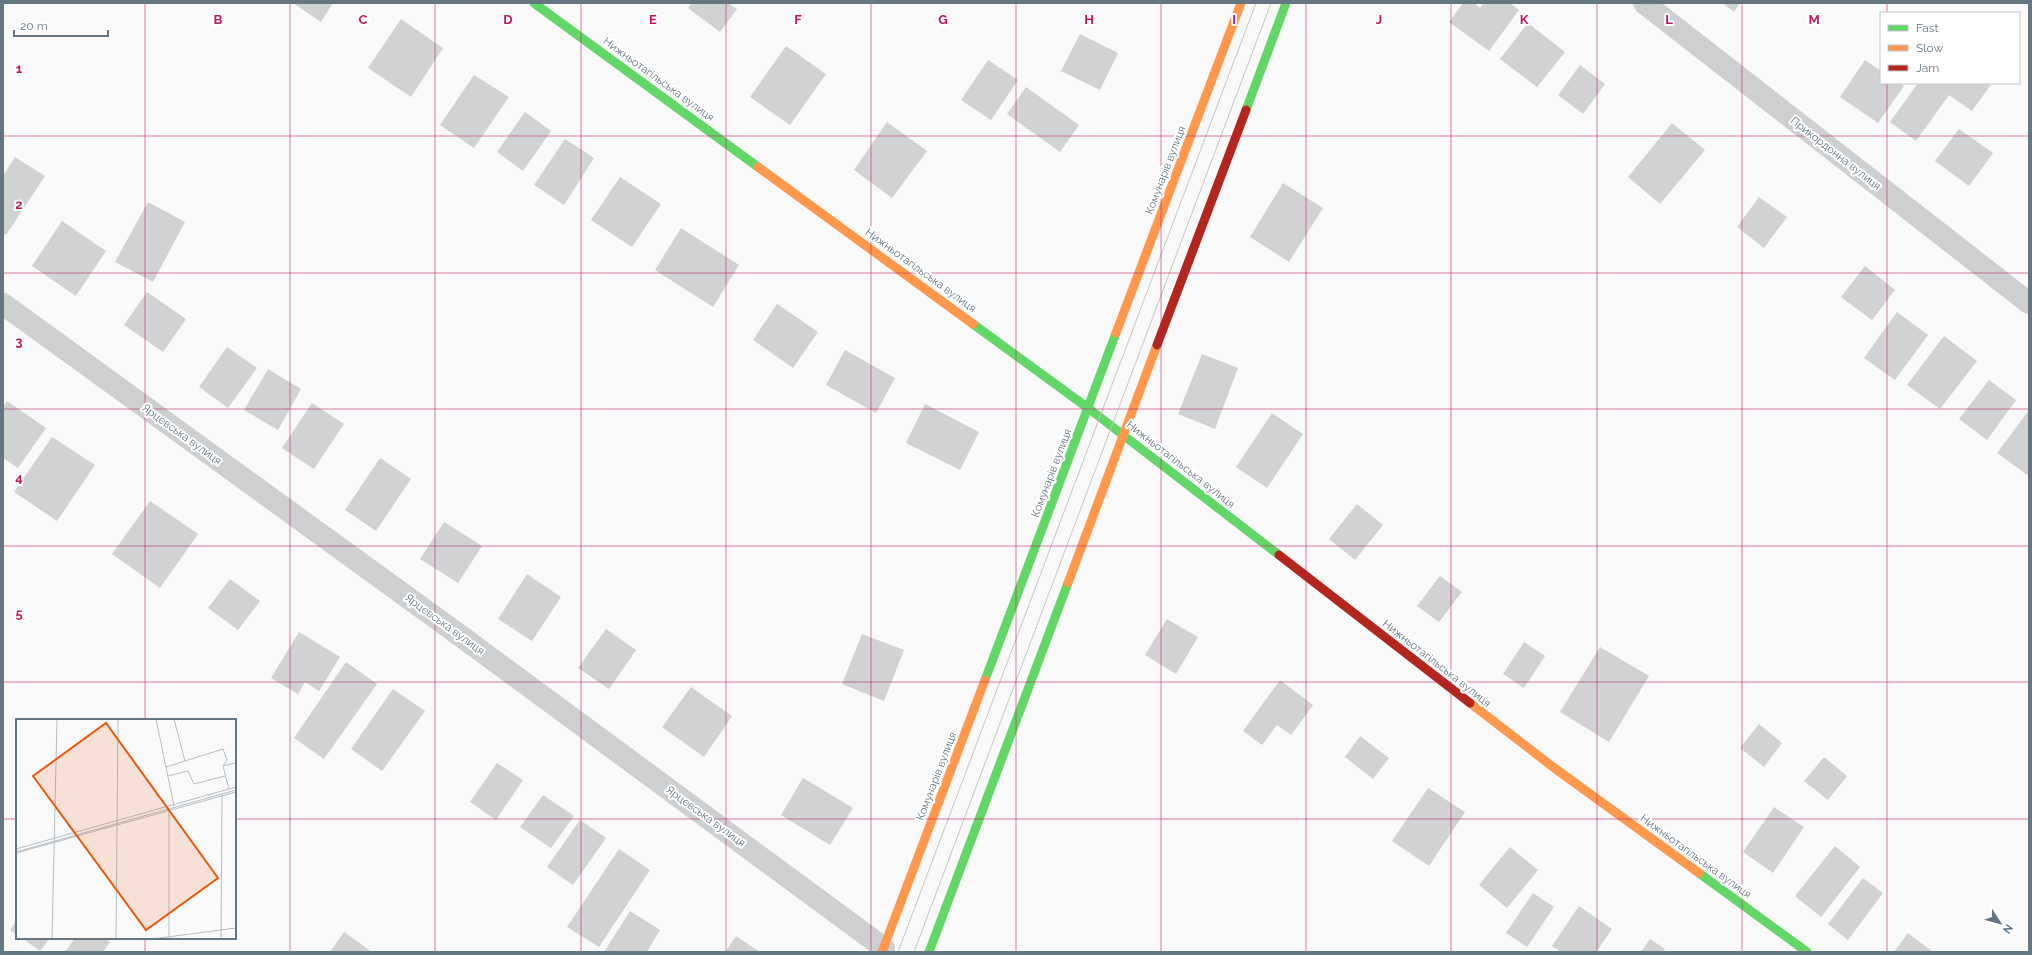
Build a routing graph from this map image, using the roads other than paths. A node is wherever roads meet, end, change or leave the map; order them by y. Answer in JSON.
{"nodes":[{"id":1,"x":534,"y":3,"type":"edge"},
{"id":2,"x":1241,"y":3,"type":"edge"},
{"id":3,"x":1286,"y":3,"type":"edge"},
{"id":4,"x":1644,"y":3,"type":"edge"},
{"id":5,"x":2029,"y":303,"type":"edge"},
{"id":6,"x":3,"y":304,"type":"edge"},
{"id":7,"x":1088,"y":408,"type":"junction"},
{"id":8,"x":1123,"y":435,"type":"junction"},
{"id":9,"x":883,"y":950,"type":"edge"},
{"id":10,"x":929,"y":952,"type":"edge"},
{"id":11,"x":1807,"y":952,"type":"edge"}],
"edges":[{"from":1,"to":7,"type":"street","name":"Нижньотагільська вулиця"},
{"from":2,"to":7,"type":"street","name":"Комунарів вулиця"},
{"from":3,"to":8,"type":"street"},
{"from":4,"to":5,"type":"street","name":"Прикордонна вулиця"},
{"from":6,"to":9,"type":"street","name":"Ярцевська вулиця"},
{"from":7,"to":8,"type":"street","name":"Нижньотагільська вулиця"},
{"from":7,"to":9,"type":"street","name":"Комунарів вулиця"},
{"from":8,"to":10,"type":"street"},
{"from":8,"to":11,"type":"street","name":"Нижньотагільська вулиця"}]}
